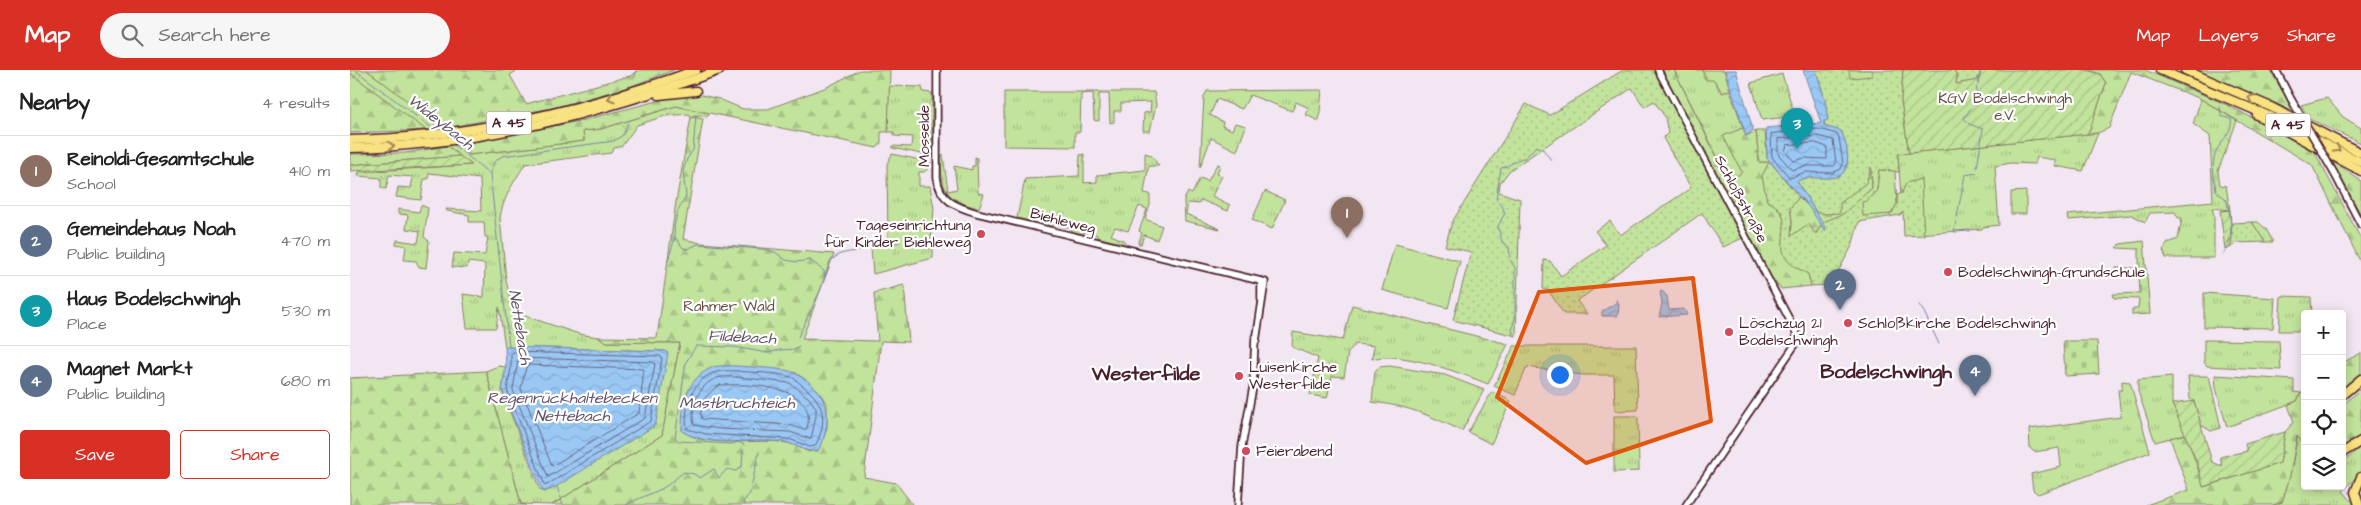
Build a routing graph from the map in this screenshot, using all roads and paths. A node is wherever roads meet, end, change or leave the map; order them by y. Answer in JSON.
{"nodes":[{"id":1,"x":680,"y":70,"type":"edge"},
{"id":2,"x":696,"y":70,"type":"edge"},
{"id":3,"x":720,"y":70,"type":"edge"},
{"id":4,"x":937,"y":70,"type":"edge"},
{"id":5,"x":1658,"y":70,"type":"edge"},
{"id":6,"x":2160,"y":70,"type":"edge"},
{"id":7,"x":2185,"y":70,"type":"edge"},
{"id":8,"x":2276,"y":70,"type":"edge"},
{"id":9,"x":658,"y":84,"type":"junction"},
{"id":10,"x":696,"y":91,"type":"dead end"},
{"id":11,"x":2214,"y":91,"type":"junction"},
{"id":12,"x":637,"y":98,"type":"junction"},
{"id":13,"x":2311,"y":126,"type":"junction"},
{"id":14,"x":350,"y":140,"type":"edge"},
{"id":15,"x":2361,"y":147,"type":"edge"},
{"id":16,"x":350,"y":148,"type":"edge"},
{"id":17,"x":2361,"y":153,"type":"edge"},
{"id":18,"x":2335,"y":157,"type":"junction"},
{"id":19,"x":2361,"y":162,"type":"edge"},
{"id":20,"x":2361,"y":171,"type":"edge"},
{"id":21,"x":2361,"y":177,"type":"edge"},
{"id":22,"x":946,"y":200,"type":"joint"},
{"id":23,"x":2361,"y":225,"type":"edge"},
{"id":24,"x":2361,"y":378,"type":"edge"},
{"id":25,"x":2346,"y":392,"type":"edge"},
{"id":26,"x":2361,"y":441,"type":"edge"},
{"id":27,"x":2346,"y":451,"type":"edge"},
{"id":28,"x":2361,"y":477,"type":"edge"},
{"id":29,"x":1238,"y":505,"type":"edge"},
{"id":30,"x":1686,"y":505,"type":"edge"},
{"id":31,"x":2359,"y":505,"type":"edge"}],
"edges":[{"from":1,"to":9,"type":"highway"},
{"from":2,"to":9,"type":"highway","number":"A 45"},
{"from":3,"to":12,"type":"highway","number":"A 45"},
{"from":4,"to":22,"type":"street","name":"Mosselde"},
{"from":5,"to":30,"type":"street","name":"Schloßstraße"},
{"from":6,"to":11,"type":"highway","number":"A 45"},
{"from":13,"to":7,"type":"highway","number":"A 45","one_way":true},
{"from":8,"to":23,"type":"street","bridge":true},
{"from":9,"to":14,"type":"highway","number":"A 45","one_way":true},
{"from":10,"to":12,"type":"highway"},
{"from":11,"to":18,"type":"highway"},
{"from":11,"to":19,"type":"highway","number":"A 45","one_way":true},
{"from":16,"to":12,"type":"highway","number":"A 45","one_way":true},
{"from":13,"to":15,"type":"highway"},
{"from":13,"to":17,"type":"highway","number":"A 45"},
{"from":18,"to":20,"type":"highway"},
{"from":18,"to":21,"type":"highway"},
{"from":22,"to":29,"type":"street","name":"Biehleweg"},
{"from":24,"to":25,"type":"highway"},
{"from":26,"to":27,"type":"highway"},
{"from":28,"to":31,"type":"highway"}]}
